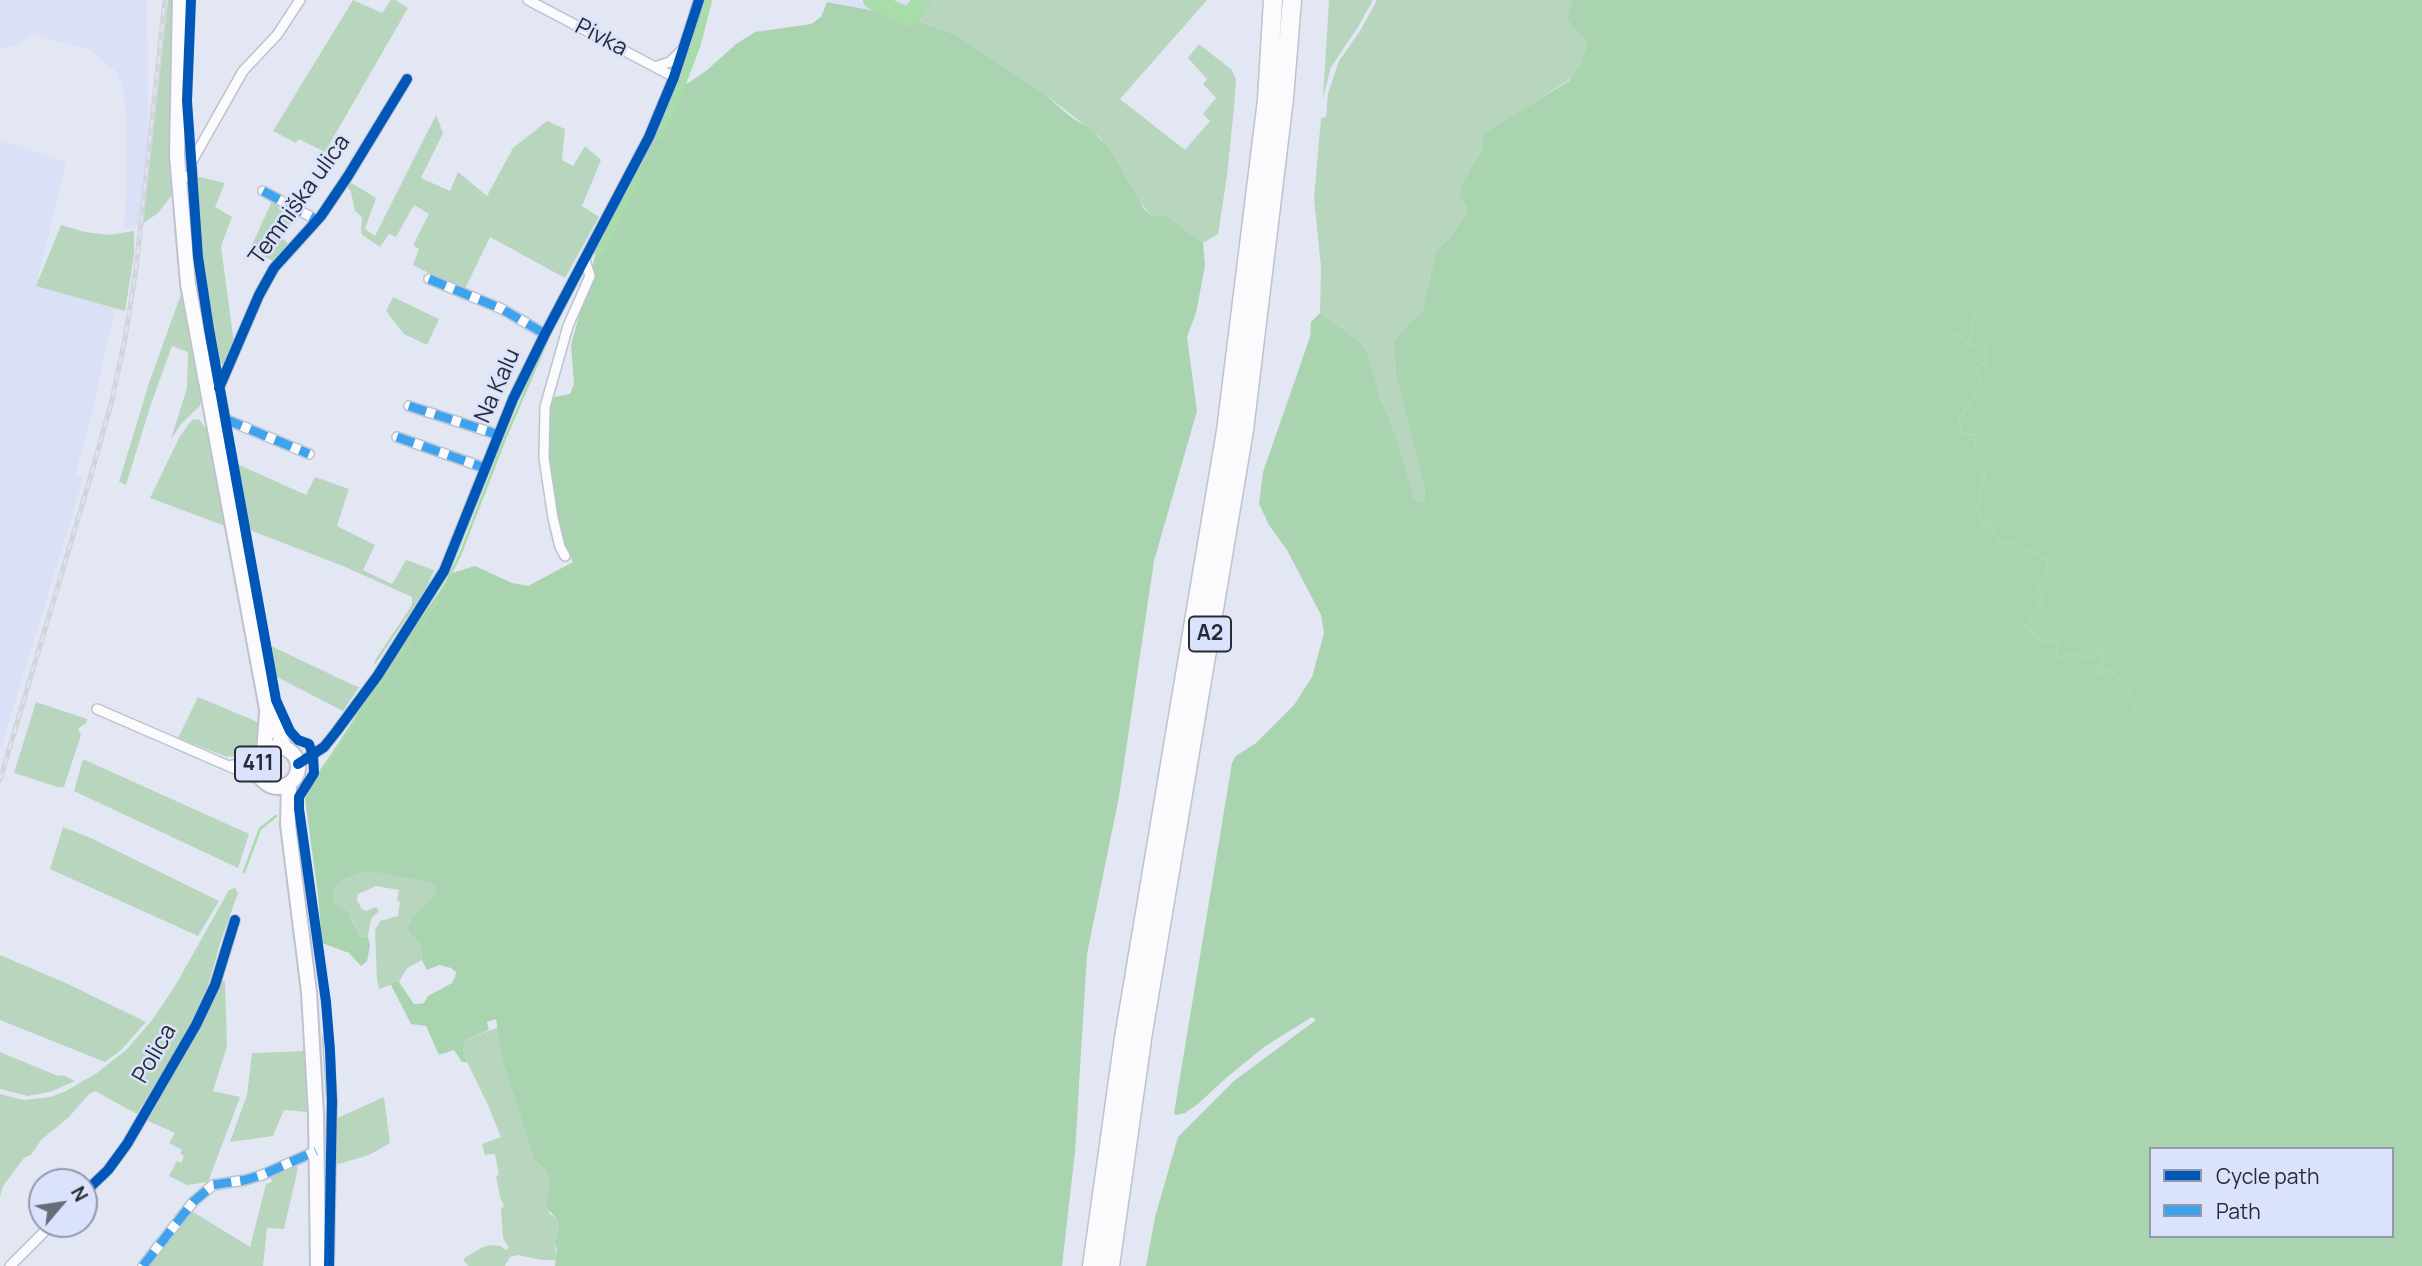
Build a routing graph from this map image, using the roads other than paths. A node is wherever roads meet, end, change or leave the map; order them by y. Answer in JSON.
{"nodes":[{"id":1,"x":180,"y":0,"type":"edge"},
{"id":2,"x":300,"y":0,"type":"edge"},
{"id":3,"x":528,"y":0,"type":"edge"},
{"id":4,"x":699,"y":0,"type":"edge"},
{"id":5,"x":1273,"y":0,"type":"edge"},
{"id":6,"x":1292,"y":0,"type":"edge"},
{"id":7,"x":685,"y":44,"type":"junction"},
{"id":8,"x":657,"y":66,"type":"junction"},
{"id":9,"x":674,"y":77,"type":"junction"},
{"id":10,"x":407,"y":79,"type":"dead end"},
{"id":11,"x":185,"y":177,"type":"junction"},
{"id":12,"x":263,"y":191,"type":"dead end"},
{"id":13,"x":317,"y":220,"type":"junction"},
{"id":14,"x":585,"y":260,"type":"junction"},
{"id":15,"x":429,"y":279,"type":"dead end"},
{"id":16,"x":545,"y":334,"type":"junction"},
{"id":17,"x":214,"y":392,"type":"junction"},
{"id":18,"x":409,"y":406,"type":"dead end"},
{"id":19,"x":499,"y":435,"type":"junction"},
{"id":20,"x":397,"y":437,"type":"dead end"},
{"id":21,"x":309,"y":454,"type":"dead end"},
{"id":22,"x":485,"y":468,"type":"junction"},
{"id":23,"x":565,"y":556,"type":"dead end"},
{"id":24,"x":97,"y":709,"type":"dead end"},
{"id":25,"x":267,"y":709,"type":"junction"},
{"id":26,"x":285,"y":748,"type":"junction"},
{"id":27,"x":262,"y":756,"type":"junction"},
{"id":28,"x":298,"y":764,"type":"junction"},
{"id":29,"x":229,"y":766,"type":"junction"},
{"id":30,"x":276,"y":784,"type":"junction"},
{"id":31,"x":235,"y":920,"type":"dead end"},
{"id":32,"x":328,"y":1038,"type":"dead end"},
{"id":33,"x":316,"y":1151,"type":"junction"},
{"id":34,"x":98,"y":1180,"type":"edge"},
{"id":35,"x":38,"y":1238,"type":"edge"},
{"id":36,"x":10,"y":1266,"type":"edge"},
{"id":37,"x":143,"y":1266,"type":"edge"},
{"id":38,"x":318,"y":1266,"type":"edge"},
{"id":39,"x":329,"y":1266,"type":"edge"},
{"id":40,"x":1092,"y":1266,"type":"edge"},
{"id":41,"x":1110,"y":1266,"type":"edge"}],
"edges":[{"from":1,"to":11,"type":"main road","number":"411"},
{"from":2,"to":11,"type":"street"},
{"from":3,"to":8,"type":"street","name":"Pivka"},
{"from":4,"to":7,"type":"street","name":"Na Kalu"},
{"from":5,"to":40,"type":"highway","number":"A2"},
{"from":6,"to":41,"type":"highway","number":"A2"},
{"from":7,"to":8,"type":"street"},
{"from":7,"to":9,"type":"street","name":"Na Kalu"},
{"from":8,"to":9,"type":"street","name":"Pivka"},
{"from":9,"to":14,"type":"street","name":"Na Kalu"},
{"from":10,"to":13,"type":"street","name":"Temniška ulica"},
{"from":11,"to":17,"type":"main road","number":"411"},
{"from":12,"to":13,"type":"street","name":"Temniška ulica"},
{"from":13,"to":17,"type":"street","name":"Temniška ulica"},
{"from":14,"to":16,"type":"street","name":"Na Kalu"},
{"from":14,"to":23,"type":"street"},
{"from":15,"to":16,"type":"street","name":"Na Kalu"},
{"from":16,"to":19,"type":"street","name":"Na Kalu"},
{"from":17,"to":21,"type":"street"},
{"from":17,"to":25,"type":"main road","number":"411"},
{"from":18,"to":19,"type":"street","name":"Na Kalu"},
{"from":19,"to":22,"type":"street","name":"Na Kalu"},
{"from":20,"to":22,"type":"street"},
{"from":22,"to":28,"type":"street","name":"Na Kalu"},
{"from":24,"to":29,"type":"street"},
{"from":25,"to":26,"type":"main road","number":"411"},
{"from":25,"to":27,"type":"main road","number":"411"},
{"from":26,"to":27,"type":"main road","number":"411"},
{"from":26,"to":28,"type":"main road","number":"411"},
{"from":27,"to":29,"type":"street"},
{"from":27,"to":30,"type":"main road","number":"411"},
{"from":28,"to":30,"type":"main road","number":"411"},
{"from":29,"to":30,"type":"street"},
{"from":30,"to":33,"type":"main road","number":"411"},
{"from":31,"to":34,"type":"street","name":"Polica"},
{"from":32,"to":39,"type":"street"},
{"from":33,"to":37,"type":"street"},
{"from":33,"to":38,"type":"main road","number":"411"},
{"from":35,"to":36,"type":"street"}]}
